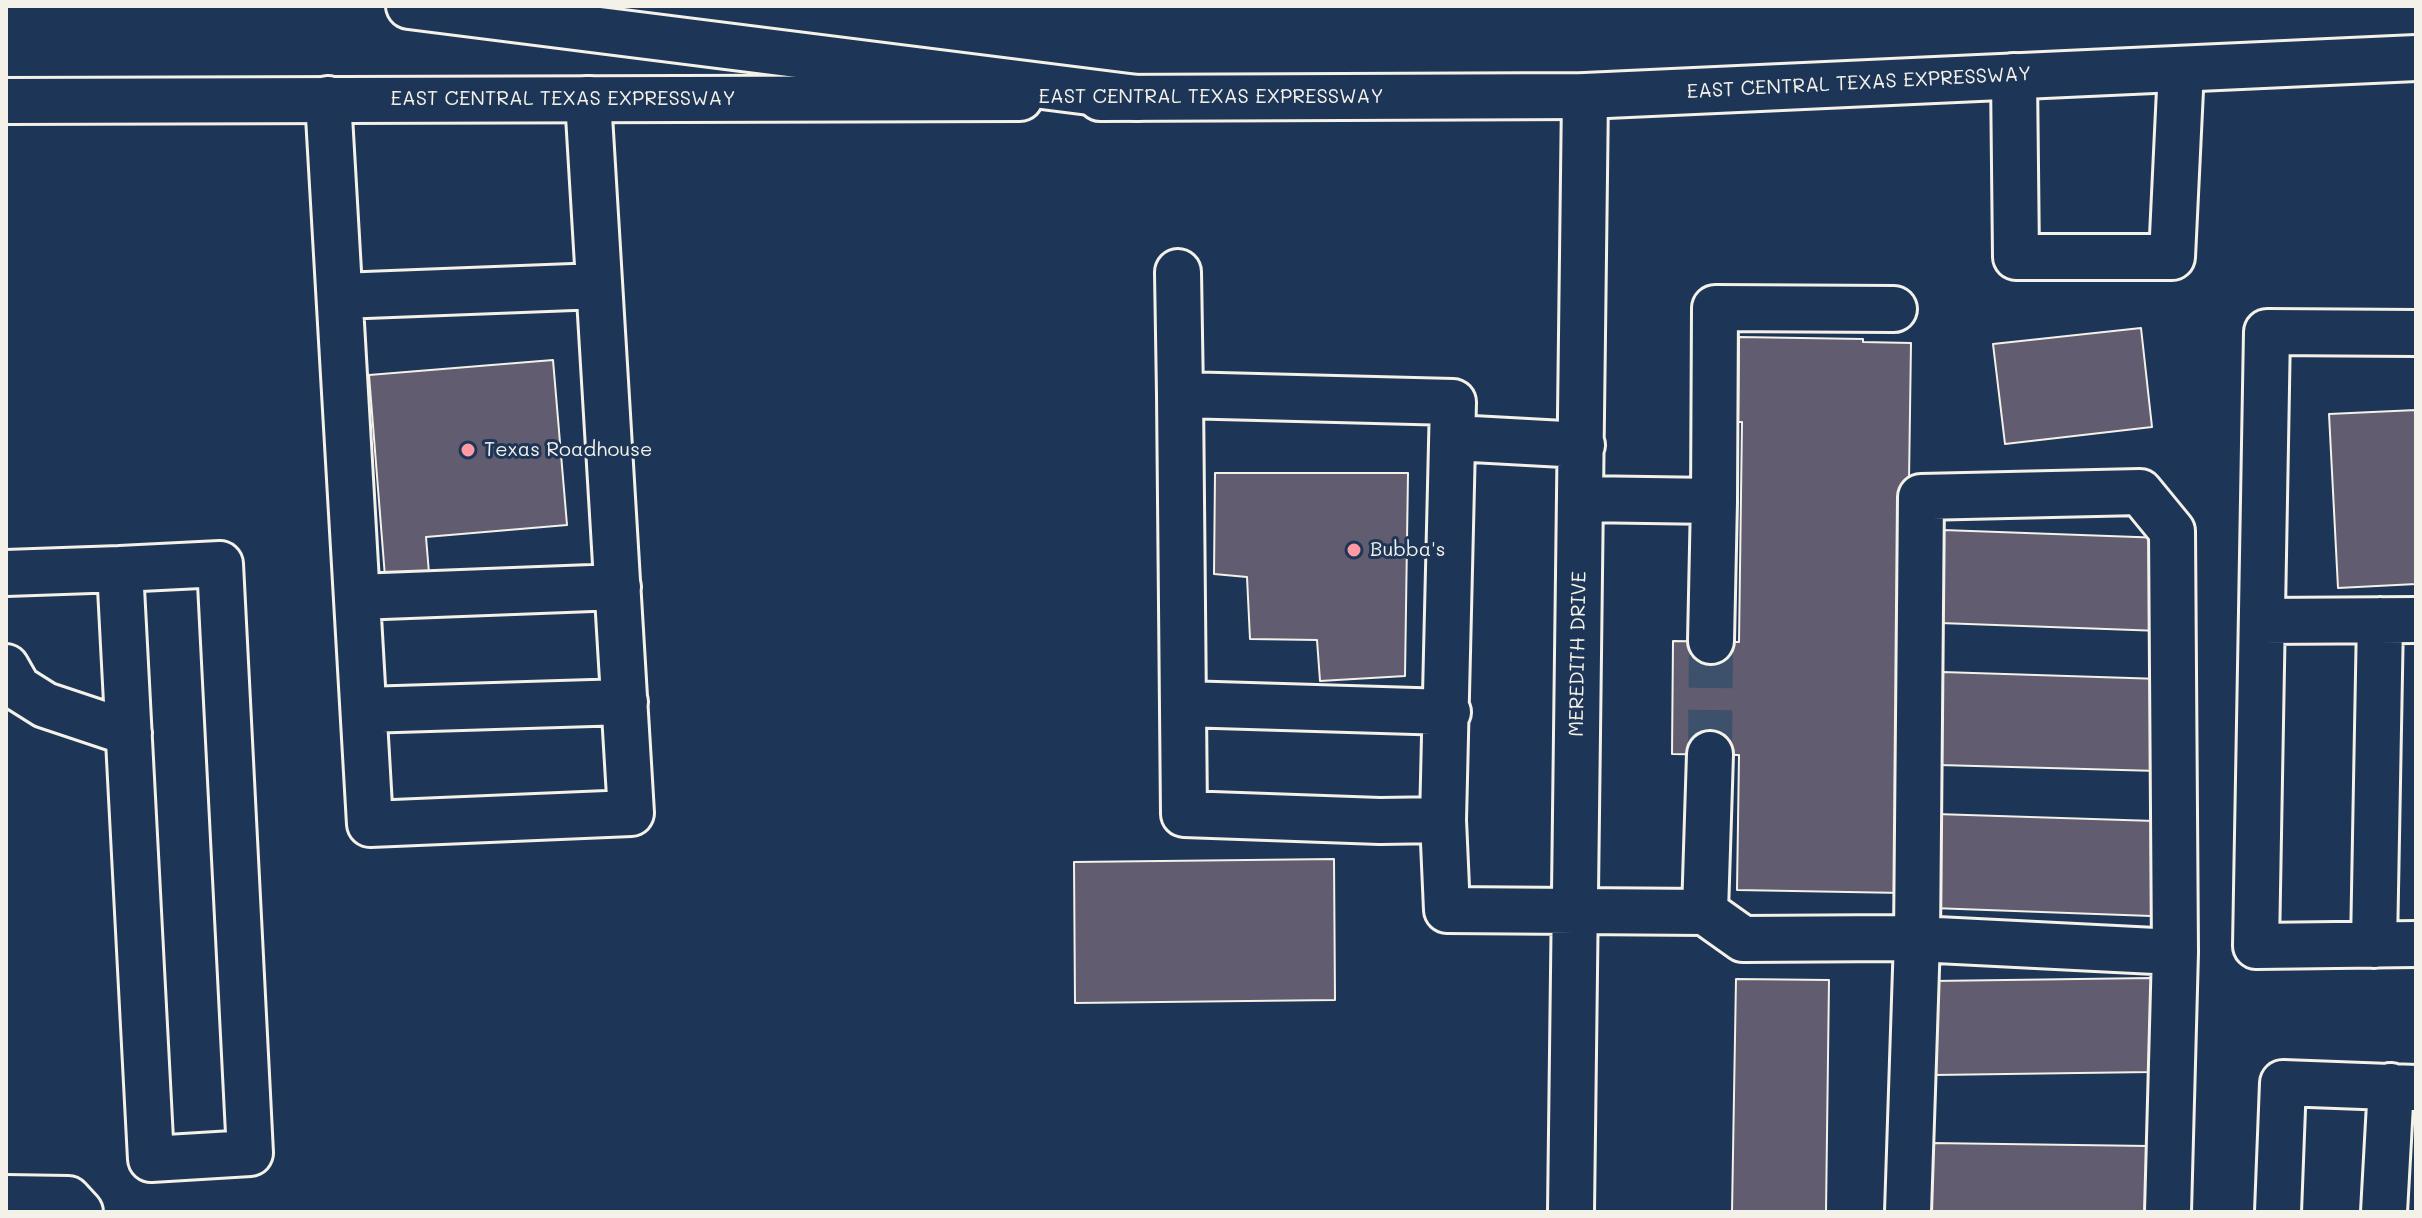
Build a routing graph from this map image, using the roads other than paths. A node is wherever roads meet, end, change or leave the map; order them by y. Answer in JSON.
{"nodes":[{"id":1,"x":409,"y":6,"type":"edge"},
{"id":2,"x":2416,"y":58,"type":"edge"},
{"id":3,"x":2181,"y":69,"type":"junction"},
{"id":4,"x":2014,"y":76,"type":"junction"},
{"id":5,"x":1585,"y":96,"type":"junction"},
{"id":6,"x":1137,"y":98,"type":"junction"},
{"id":7,"x":328,"y":99,"type":"junction"},
{"id":8,"x":588,"y":99,"type":"junction"},
{"id":9,"x":6,"y":101,"type":"edge"},
{"id":10,"x":1178,"y":272,"type":"dead end"},
{"id":11,"x":599,"y":286,"type":"junction"},
{"id":12,"x":340,"y":296,"type":"junction"},
{"id":13,"x":1894,"y":309,"type":"dead end"},
{"id":14,"x":2416,"y":333,"type":"edge"},
{"id":15,"x":1180,"y":395,"type":"junction"},
{"id":16,"x":1454,"y":438,"type":"junction"},
{"id":17,"x":1582,"y":445,"type":"junction"},
{"id":18,"x":1580,"y":499,"type":"junction"},
{"id":19,"x":1714,"y":501,"type":"junction"},
{"id":20,"x":120,"y":569,"type":"junction"},
{"id":21,"x":6,"y":573,"type":"edge"},
{"id":22,"x":618,"y":587,"type":"junction"},
{"id":23,"x":357,"y":597,"type":"junction"},
{"id":24,"x":2398,"y":620,"type":"edge"},
{"id":25,"x":2262,"y":621,"type":"junction"},
{"id":26,"x":1711,"y":641,"type":"tunnel mouth"},
{"id":27,"x":6,"y":667,"type":"edge"},
{"id":28,"x":625,"y":702,"type":"junction"},
{"id":29,"x":1183,"y":704,"type":"junction"},
{"id":30,"x":364,"y":710,"type":"junction"},
{"id":31,"x":1448,"y":712,"type":"junction"},
{"id":32,"x":129,"y":733,"type":"junction"},
{"id":33,"x":1710,"y":754,"type":"tunnel mouth"},
{"id":34,"x":1443,"y":820,"type":"junction"},
{"id":35,"x":1576,"y":911,"type":"junction"},
{"id":36,"x":1705,"y":912,"type":"junction"},
{"id":37,"x":1917,"y":939,"type":"junction"},
{"id":38,"x":2395,"y":944,"type":"edge"},
{"id":39,"x":2175,"y":952,"type":"junction"},
{"id":40,"x":2403,"y":1087,"type":"edge"},
{"id":41,"x":10,"y":1203,"type":"edge"},
{"id":42,"x":80,"y":1212,"type":"edge"},
{"id":43,"x":1571,"y":1212,"type":"edge"},
{"id":44,"x":1908,"y":1212,"type":"edge"},
{"id":45,"x":2168,"y":1212,"type":"edge"},
{"id":46,"x":2278,"y":1212,"type":"edge"},
{"id":47,"x":2384,"y":1212,"type":"edge"}],
"edges":[{"from":1,"to":6,"type":"main road"},
{"from":2,"to":3,"type":"main road","name":"EAST CENTRAL TEXAS EXPRESSWAY"},
{"from":3,"to":4,"type":"main road","name":"EAST CENTRAL TEXAS EXPRESSWAY"},
{"from":3,"to":4,"type":"main road"},
{"from":4,"to":5,"type":"main road","name":"EAST CENTRAL TEXAS EXPRESSWAY"},
{"from":5,"to":6,"type":"main road","name":"EAST CENTRAL TEXAS EXPRESSWAY"},
{"from":5,"to":17,"type":"main road","name":"MEREDITH DRIVE"},
{"from":6,"to":8,"type":"main road","name":"EAST CENTRAL TEXAS EXPRESSWAY"},
{"from":7,"to":8,"type":"main road","name":"EAST CENTRAL TEXAS EXPRESSWAY"},
{"from":7,"to":9,"type":"main road","name":"EAST CENTRAL TEXAS EXPRESSWAY"},
{"from":7,"to":12,"type":"main road"},
{"from":8,"to":11,"type":"main road"},
{"from":10,"to":15,"type":"main road"},
{"from":11,"to":12,"type":"main road"},
{"from":11,"to":22,"type":"main road"},
{"from":12,"to":23,"type":"main road"},
{"from":13,"to":19,"type":"main road"},
{"from":14,"to":25,"type":"main road"},
{"from":15,"to":16,"type":"main road"},
{"from":15,"to":29,"type":"main road"},
{"from":16,"to":17,"type":"main road"},
{"from":16,"to":31,"type":"main road"},
{"from":17,"to":18,"type":"main road","name":"MEREDITH DRIVE"},
{"from":18,"to":19,"type":"main road"},
{"from":18,"to":35,"type":"main road","name":"MEREDITH DRIVE"},
{"from":19,"to":26,"type":"main road"},
{"from":20,"to":21,"type":"main road"},
{"from":20,"to":32,"type":"main road"},
{"from":20,"to":32,"type":"main road"},
{"from":22,"to":23,"type":"main road"},
{"from":22,"to":28,"type":"main road"},
{"from":23,"to":30,"type":"main road"},
{"from":24,"to":25,"type":"main road"},
{"from":24,"to":38,"type":"main road"},
{"from":25,"to":38,"type":"main road"},
{"from":27,"to":32,"type":"main road"},
{"from":28,"to":30,"type":"main road"},
{"from":28,"to":30,"type":"main road"},
{"from":29,"to":31,"type":"main road"},
{"from":29,"to":34,"type":"main road"},
{"from":31,"to":34,"type":"main road"},
{"from":33,"to":36,"type":"main road"},
{"from":34,"to":35,"type":"main road"},
{"from":35,"to":36,"type":"main road"},
{"from":35,"to":43,"type":"main road","name":"MEREDITH DRIVE"},
{"from":36,"to":37,"type":"main road"},
{"from":37,"to":39,"type":"main road"},
{"from":37,"to":39,"type":"main road"},
{"from":37,"to":44,"type":"main road"},
{"from":39,"to":45,"type":"main road"},
{"from":40,"to":46,"type":"main road"},
{"from":40,"to":47,"type":"main road"},
{"from":41,"to":42,"type":"main road"}]}
